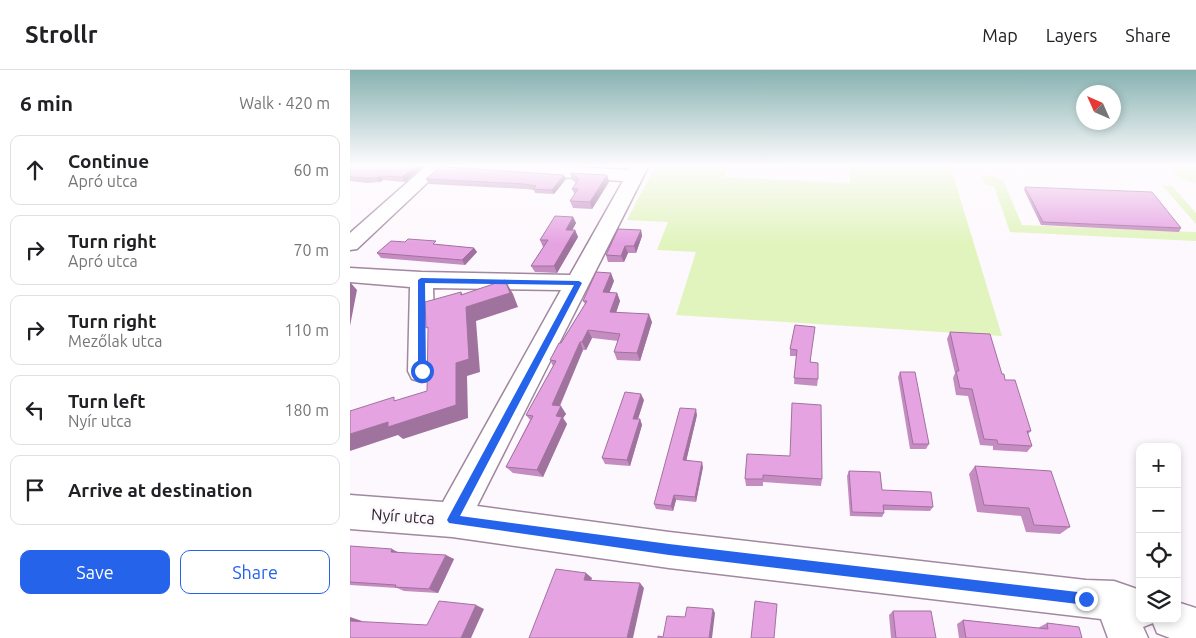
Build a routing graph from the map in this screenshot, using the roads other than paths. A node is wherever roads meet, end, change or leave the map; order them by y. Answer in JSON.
{"nodes":[{"id":1,"x":408,"y":192,"type":"edge"},
{"id":2,"x":626,"y":192,"type":"edge"},
{"id":3,"x":350,"y":244,"type":"edge"},
{"id":4,"x":350,"y":275,"type":"edge"},
{"id":5,"x":421,"y":280,"type":"junction"},
{"id":6,"x":579,"y":283,"type":"junction"},
{"id":7,"x":422,"y":371,"type":"dead end"},
{"id":8,"x":350,"y":512,"type":"edge"},
{"id":9,"x":452,"y":520,"type":"junction"},
{"id":10,"x":1127,"y":604,"type":"edge"},
{"id":11,"x":1181,"y":623,"type":"edge"},
{"id":12,"x":1196,"y":628,"type":"edge"},
{"id":13,"x":1128,"y":638,"type":"edge"}],
"edges":[{"from":1,"to":3,"type":"street"},
{"from":2,"to":6,"type":"street"},
{"from":4,"to":5,"type":"street"},
{"from":5,"to":6,"type":"street"},
{"from":5,"to":7,"type":"street"},
{"from":6,"to":9,"type":"street"},
{"from":8,"to":9,"type":"street","name":"Nyír utca"},
{"from":9,"to":10,"type":"street","name":"Nyír utca"},
{"from":10,"to":13,"type":"street"},
{"from":11,"to":12,"type":"street"}]}
